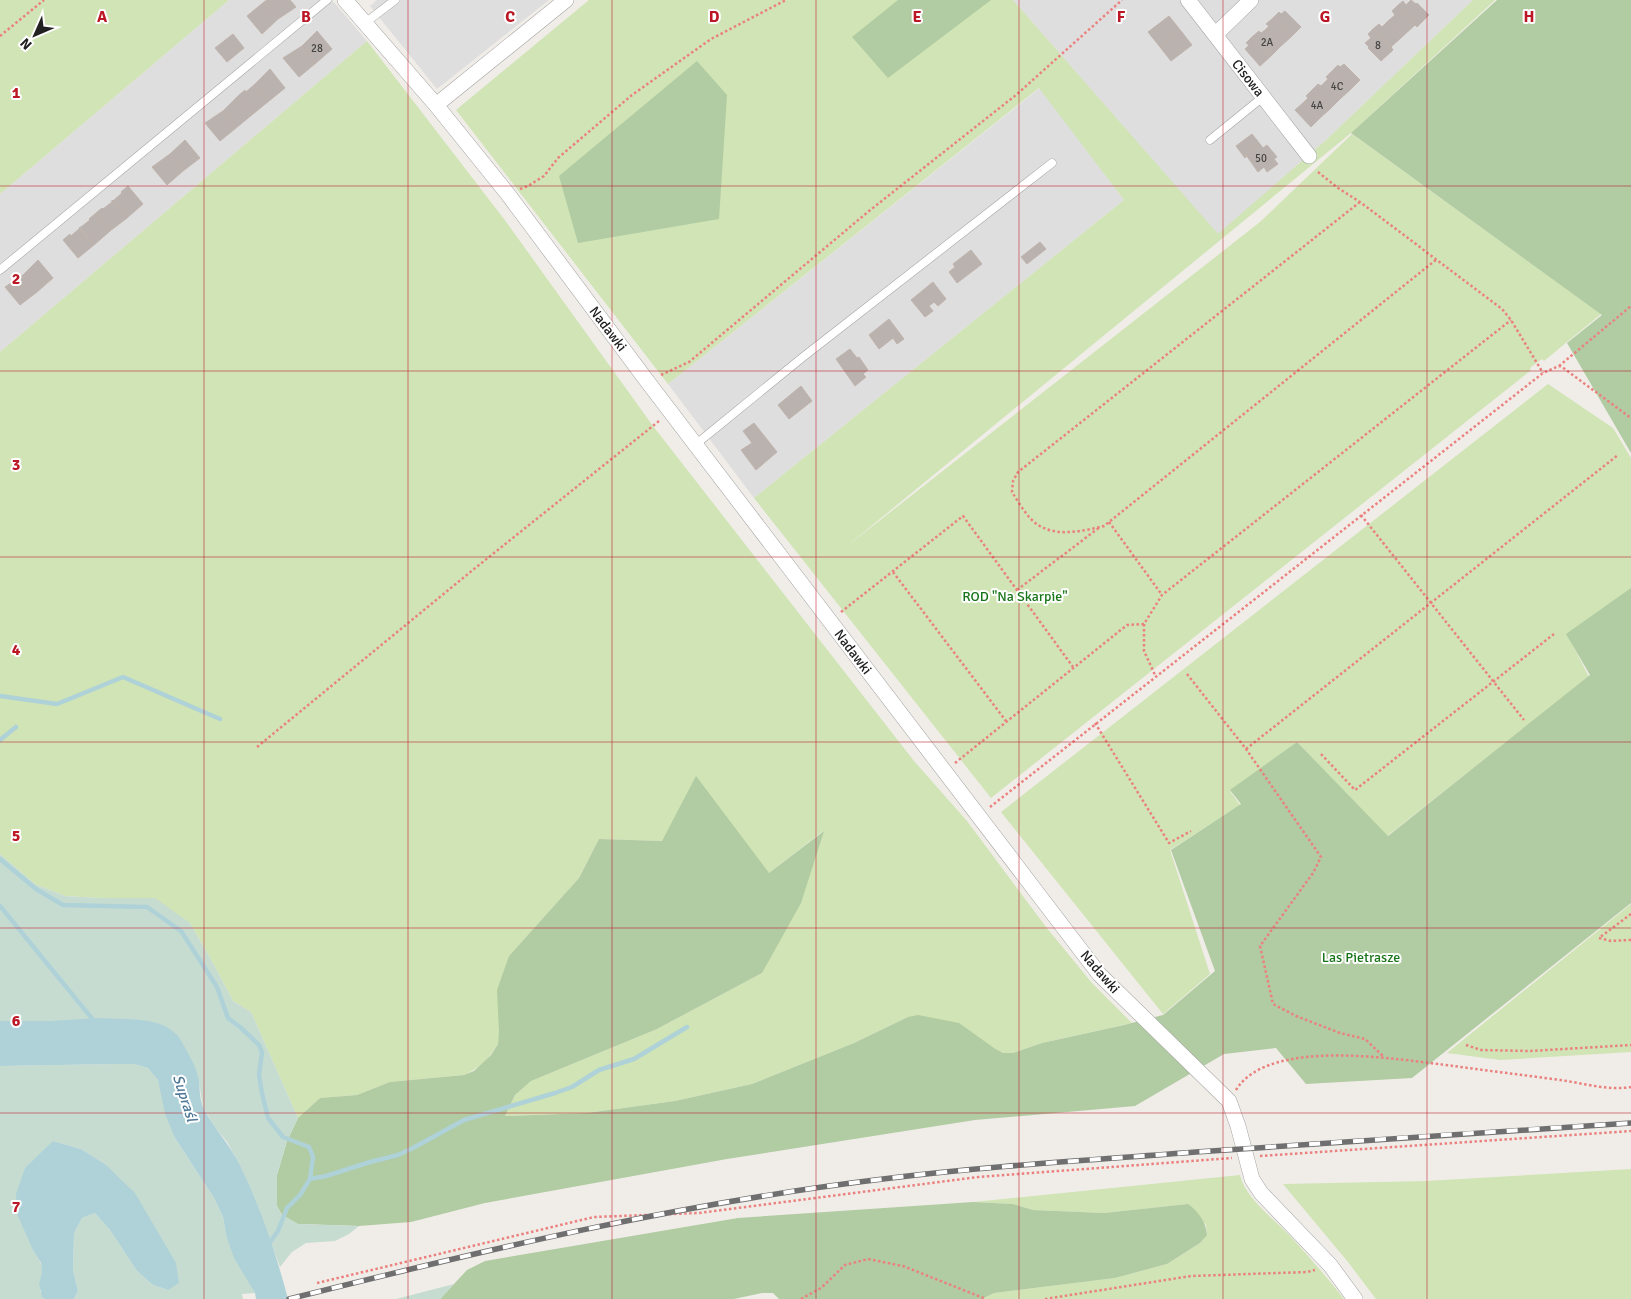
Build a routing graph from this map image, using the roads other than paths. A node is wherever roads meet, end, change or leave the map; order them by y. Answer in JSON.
{"nodes":[{"id":1,"x":328,"y":0,"type":"edge"},
{"id":2,"x":345,"y":0,"type":"edge"},
{"id":3,"x":394,"y":0,"type":"edge"},
{"id":4,"x":566,"y":0,"type":"edge"},
{"id":5,"x":1188,"y":0,"type":"edge"},
{"id":6,"x":1251,"y":0,"type":"edge"},
{"id":7,"x":365,"y":23,"type":"junction"},
{"id":8,"x":1214,"y":35,"type":"junction"},
{"id":9,"x":1263,"y":97,"type":"junction"},
{"id":10,"x":436,"y":105,"type":"junction"},
{"id":11,"x":1210,"y":140,"type":"dead end"},
{"id":12,"x":1309,"y":156,"type":"dead end"},
{"id":13,"x":1052,"y":163,"type":"dead end"},
{"id":14,"x":0,"y":270,"type":"edge"},
{"id":15,"x":695,"y":445,"type":"junction"},
{"id":16,"x":1355,"y":1299,"type":"edge"}],
"edges":[{"from":1,"to":14,"type":"lane"},
{"from":2,"to":7,"type":"street","name":"Nadawki"},
{"from":3,"to":7,"type":"lane"},
{"from":4,"to":10,"type":"street"},
{"from":5,"to":8,"type":"street","name":"Cisowa"},
{"from":6,"to":8,"type":"street"},
{"from":7,"to":10,"type":"street","name":"Nadawki"},
{"from":8,"to":9,"type":"street","name":"Cisowa"},
{"from":9,"to":11,"type":"lane"},
{"from":9,"to":12,"type":"street","name":"Cisowa"},
{"from":10,"to":15,"type":"street","name":"Nadawki"},
{"from":13,"to":15,"type":"lane"},
{"from":15,"to":16,"type":"street","name":"Nadawki"}]}
